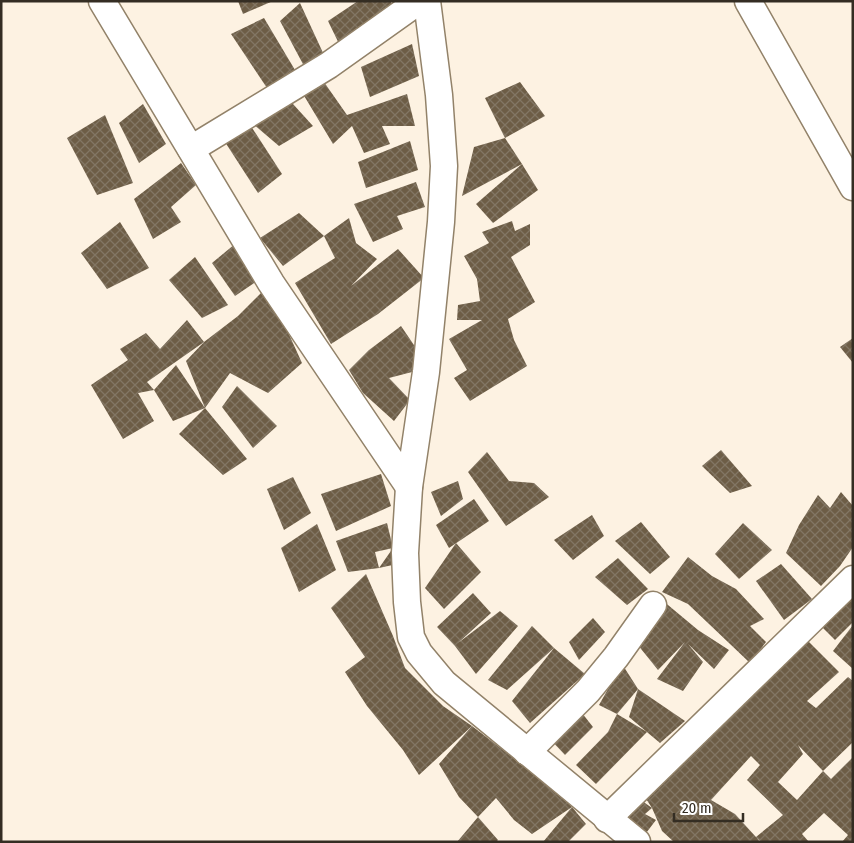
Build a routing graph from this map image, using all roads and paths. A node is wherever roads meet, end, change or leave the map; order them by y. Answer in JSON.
{"nodes":[{"id":1,"x":102,"y":1,"type":"edge"},
{"id":2,"x":419,"y":1,"type":"edge"},
{"id":3,"x":427,"y":1,"type":"edge"},
{"id":4,"x":748,"y":1,"type":"edge"},
{"id":5,"x":191,"y":149,"type":"junction"},
{"id":6,"x":853,"y":188,"type":"edge"},
{"id":7,"x":409,"y":487,"type":"junction"},
{"id":8,"x":853,"y":579,"type":"edge"},
{"id":9,"x":653,"y":605,"type":"dead end"},
{"id":10,"x":527,"y":752,"type":"junction"},
{"id":11,"x":607,"y":819,"type":"junction"},
{"id":12,"x":637,"y":842,"type":"edge"}],
"edges":[{"from":1,"to":5,"type":"street"},
{"from":2,"to":5,"type":"street"},
{"from":3,"to":7,"type":"street"},
{"from":4,"to":6,"type":"street"},
{"from":5,"to":7,"type":"street"},
{"from":7,"to":10,"type":"street"},
{"from":8,"to":11,"type":"street"},
{"from":9,"to":10,"type":"street"},
{"from":10,"to":11,"type":"street"},
{"from":11,"to":12,"type":"street"}]}
